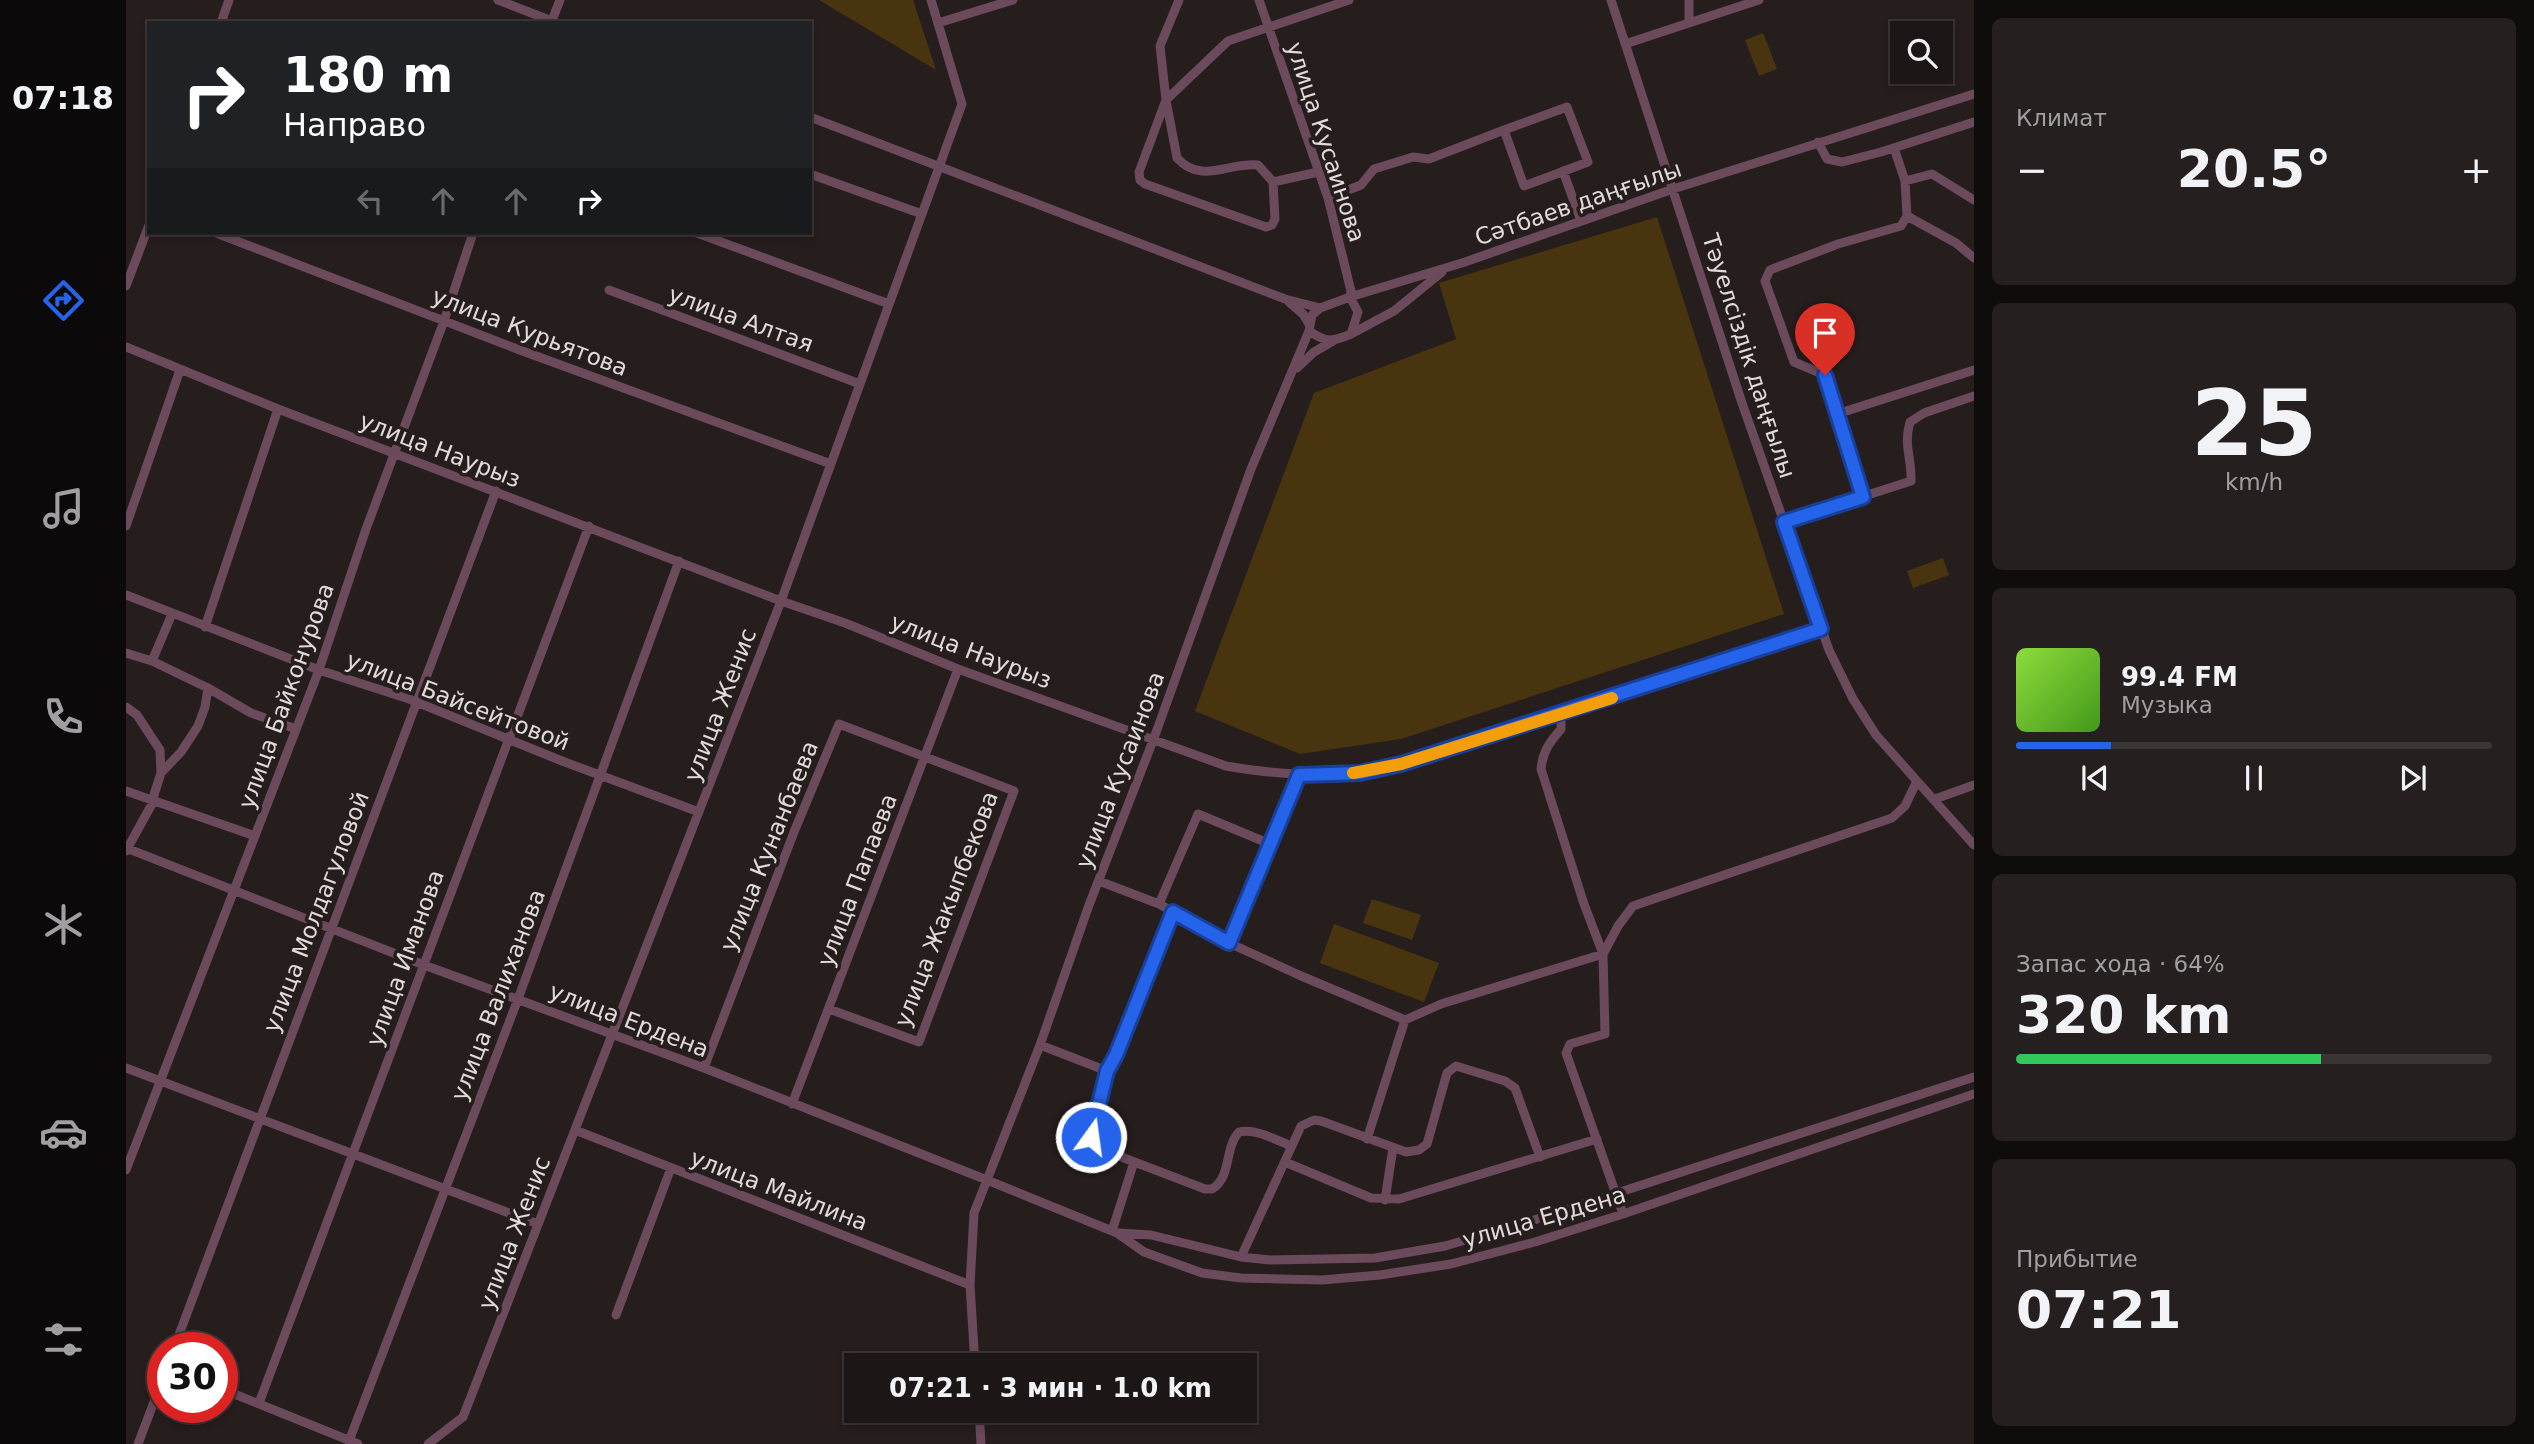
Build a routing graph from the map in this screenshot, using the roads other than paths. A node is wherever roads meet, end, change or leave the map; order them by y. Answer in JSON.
{"nodes":[{"id":1,"x":229,"y":0,"type":"edge"},
{"id":2,"x":498,"y":0,"type":"edge"},
{"id":3,"x":560,"y":0,"type":"edge"},
{"id":4,"x":930,"y":0,"type":"edge"},
{"id":5,"x":1013,"y":0,"type":"edge"},
{"id":6,"x":1180,"y":0,"type":"edge"},
{"id":7,"x":1259,"y":0,"type":"edge"},
{"id":8,"x":1349,"y":0,"type":"edge"},
{"id":9,"x":1611,"y":0,"type":"edge"},
{"id":10,"x":1689,"y":0,"type":"edge"},
{"id":11,"x":1754,"y":1,"type":"edge"},
{"id":12,"x":222,"y":21,"type":"edge"},
{"id":13,"x":550,"y":21,"type":"edge"},
{"id":14,"x":553,"y":21,"type":"edge"},
{"id":15,"x":938,"y":23,"type":"junction"},
{"id":16,"x":1689,"y":23,"type":"junction"},
{"id":17,"x":1268,"y":27,"type":"junction"},
{"id":18,"x":1625,"y":44,"type":"junction"},
{"id":19,"x":1974,"y":94,"type":"edge"},
{"id":20,"x":1166,"y":100,"type":"junction"},
{"id":21,"x":812,"y":118,"type":"edge"},
{"id":22,"x":1974,"y":122,"type":"edge"},
{"id":23,"x":1504,"y":130,"type":"junction"},
{"id":24,"x":1818,"y":142,"type":"junction"},
{"id":25,"x":1894,"y":148,"type":"junction"},
{"id":26,"x":939,"y":165,"type":"junction"},
{"id":27,"x":1318,"y":172,"type":"junction"},
{"id":28,"x":1563,"y":172,"type":"junction"},
{"id":29,"x":812,"y":175,"type":"edge"},
{"id":30,"x":1905,"y":181,"type":"junction"},
{"id":31,"x":1273,"y":182,"type":"junction"},
{"id":32,"x":1673,"y":189,"type":"junction"},
{"id":33,"x":1328,"y":198,"type":"junction"},
{"id":34,"x":1974,"y":200,"type":"edge"},
{"id":35,"x":922,"y":214,"type":"junction"},
{"id":36,"x":1907,"y":216,"type":"junction"},
{"id":37,"x":1581,"y":221,"type":"junction"},
{"id":38,"x":147,"y":230,"type":"edge"},
{"id":39,"x":221,"y":235,"type":"edge"},
{"id":40,"x":472,"y":235,"type":"edge"},
{"id":41,"x":702,"y":235,"type":"edge"},
{"id":42,"x":1974,"y":258,"type":"edge"},
{"id":43,"x":1448,"y":268,"type":"junction"},
{"id":44,"x":126,"y":286,"type":"edge"},
{"id":45,"x":609,"y":290,"type":"dead end"},
{"id":46,"x":1350,"y":297,"type":"junction"},
{"id":47,"x":1285,"y":299,"type":"junction"},
{"id":48,"x":889,"y":304,"type":"junction"},
{"id":49,"x":1320,"y":308,"type":"junction"},
{"id":50,"x":444,"y":321,"type":"junction"},
{"id":51,"x":1309,"y":327,"type":"junction"},
{"id":52,"x":1351,"y":334,"type":"junction"},
{"id":53,"x":1332,"y":341,"type":"junction"},
{"id":54,"x":126,"y":347,"type":"edge"},
{"id":55,"x":180,"y":370,"type":"junction"},
{"id":56,"x":1974,"y":370,"type":"edge"},
{"id":57,"x":1291,"y":375,"type":"junction"},
{"id":58,"x":860,"y":384,"type":"junction"},
{"id":59,"x":1974,"y":396,"type":"edge"},
{"id":60,"x":278,"y":409,"type":"junction"},
{"id":61,"x":1837,"y":414,"type":"junction"},
{"id":62,"x":395,"y":454,"type":"junction"},
{"id":63,"x":831,"y":464,"type":"junction"},
{"id":64,"x":496,"y":491,"type":"junction"},
{"id":65,"x":1863,"y":497,"type":"junction"},
{"id":66,"x":1784,"y":522,"type":"junction"},
{"id":67,"x":126,"y":526,"type":"edge"},
{"id":68,"x":589,"y":526,"type":"junction"},
{"id":69,"x":679,"y":561,"type":"junction"},
{"id":70,"x":126,"y":595,"type":"edge"},
{"id":71,"x":781,"y":601,"type":"junction"},
{"id":72,"x":172,"y":614,"type":"junction"},
{"id":73,"x":205,"y":627,"type":"junction"},
{"id":74,"x":1821,"y":629,"type":"junction"},
{"id":75,"x":126,"y":653,"type":"edge"},
{"id":76,"x":152,"y":661,"type":"junction"},
{"id":77,"x":958,"y":669,"type":"junction"},
{"id":78,"x":319,"y":670,"type":"junction"},
{"id":79,"x":208,"y":688,"type":"junction"},
{"id":80,"x":416,"y":703,"type":"junction"},
{"id":81,"x":126,"y":707,"type":"edge"},
{"id":82,"x":1561,"y":714,"type":"junction"},
{"id":83,"x":296,"y":729,"type":"junction"},
{"id":84,"x":1154,"y":738,"type":"junction"},
{"id":85,"x":508,"y":740,"type":"junction"},
{"id":86,"x":925,"y":757,"type":"junction"},
{"id":87,"x":161,"y":773,"type":"junction"},
{"id":88,"x":601,"y":775,"type":"junction"},
{"id":89,"x":1299,"y":775,"type":"junction"},
{"id":90,"x":1917,"y":781,"type":"junction"},
{"id":91,"x":1974,"y":785,"type":"edge"},
{"id":92,"x":126,"y":791,"type":"edge"},
{"id":93,"x":1935,"y":799,"type":"junction"},
{"id":94,"x":152,"y":801,"type":"junction"},
{"id":95,"x":699,"y":811,"type":"junction"},
{"id":96,"x":255,"y":836,"type":"junction"},
{"id":97,"x":1270,"y":844,"type":"junction"},
{"id":98,"x":1974,"y":845,"type":"edge"},
{"id":99,"x":126,"y":849,"type":"edge"},
{"id":100,"x":1099,"y":881,"type":"junction"},
{"id":101,"x":235,"y":890,"type":"junction"},
{"id":102,"x":1159,"y":904,"type":"junction"},
{"id":103,"x":1173,"y":912,"type":"junction"},
{"id":104,"x":331,"y":928,"type":"junction"},
{"id":105,"x":1229,"y":943,"type":"junction"},
{"id":106,"x":1603,"y":954,"type":"junction"},
{"id":107,"x":424,"y":965,"type":"junction"},
{"id":108,"x":517,"y":999,"type":"junction"},
{"id":109,"x":829,"y":1009,"type":"junction"},
{"id":110,"x":1405,"y":1020,"type":"junction"},
{"id":111,"x":612,"y":1033,"type":"junction"},
{"id":112,"x":1040,"y":1045,"type":"junction"},
{"id":113,"x":126,"y":1068,"type":"edge"},
{"id":114,"x":704,"y":1068,"type":"junction"},
{"id":115,"x":1107,"y":1071,"type":"junction"},
{"id":116,"x":1974,"y":1077,"type":"edge"},
{"id":117,"x":160,"y":1082,"type":"junction"},
{"id":118,"x":1974,"y":1094,"type":"edge"},
{"id":119,"x":792,"y":1104,"type":"junction"},
{"id":120,"x":259,"y":1120,"type":"junction"},
{"id":121,"x":575,"y":1130,"type":"junction"},
{"id":122,"x":1367,"y":1139,"type":"junction"},
{"id":123,"x":1597,"y":1139,"type":"junction"},
{"id":124,"x":1291,"y":1146,"type":"junction"},
{"id":125,"x":1393,"y":1148,"type":"junction"},
{"id":126,"x":352,"y":1155,"type":"junction"},
{"id":127,"x":1540,"y":1157,"type":"junction"},
{"id":128,"x":1134,"y":1161,"type":"junction"},
{"id":129,"x":1285,"y":1162,"type":"junction"},
{"id":130,"x":671,"y":1168,"type":"junction"},
{"id":131,"x":126,"y":1170,"type":"edge"},
{"id":132,"x":987,"y":1180,"type":"junction"},
{"id":133,"x":445,"y":1189,"type":"junction"},
{"id":134,"x":1616,"y":1192,"type":"junction"},
{"id":135,"x":1385,"y":1200,"type":"junction"},
{"id":136,"x":1623,"y":1214,"type":"junction"},
{"id":137,"x":538,"y":1224,"type":"junction"},
{"id":138,"x":1114,"y":1232,"type":"junction"},
{"id":139,"x":1241,"y":1257,"type":"junction"},
{"id":140,"x":970,"y":1285,"type":"junction"},
{"id":141,"x":615,"y":1315,"type":"dead end"},
{"id":142,"x":180,"y":1332,"type":"edge"},
{"id":143,"x":974,"y":1353,"type":"edge"},
{"id":144,"x":238,"y":1395,"type":"edge"},
{"id":145,"x":259,"y":1403,"type":"junction"},
{"id":146,"x":147,"y":1420,"type":"edge"},
{"id":147,"x":980,"y":1423,"type":"edge"},
{"id":148,"x":354,"y":1442,"type":"edge"},
{"id":149,"x":138,"y":1444,"type":"edge"},
{"id":150,"x":428,"y":1444,"type":"edge"},
{"id":151,"x":981,"y":1444,"type":"edge"}],
"edges":[{"from":1,"to":12,"type":"street"},
{"from":2,"to":13,"type":"street"},
{"from":3,"to":14,"type":"street"},
{"from":4,"to":15,"type":"street","name":"улица Женис"},
{"from":5,"to":15,"type":"street"},
{"from":6,"to":20,"type":"street"},
{"from":7,"to":17,"type":"street","name":"улица Кусаинова"},
{"from":8,"to":17,"type":"street"},
{"from":9,"to":18,"type":"street","name":"Тәуелсіздік даңғылы"},
{"from":10,"to":16,"type":"street"},
{"from":11,"to":16,"type":"street"},
{"from":15,"to":26,"type":"street","name":"улица Женис"},
{"from":16,"to":18,"type":"street"},
{"from":17,"to":20,"type":"street"},
{"from":17,"to":27,"type":"street","name":"улица Кусаинова"},
{"from":18,"to":32,"type":"street","name":"Тәуелсіздік даңғылы"},
{"from":19,"to":24,"type":"street","name":"Сәтбаев даңғылы"},
{"from":20,"to":31,"type":"street"},
{"from":20,"to":31,"type":"street"},
{"from":21,"to":26,"type":"street"},
{"from":22,"to":25,"type":"street"},
{"from":23,"to":28,"type":"street"},
{"from":23,"to":28,"type":"street"},
{"from":23,"to":33,"type":"street"},
{"from":24,"to":25,"type":"street"},
{"from":24,"to":32,"type":"street","name":"Сәтбаев даңғылы"},
{"from":25,"to":30,"type":"street"},
{"from":26,"to":35,"type":"street","name":"улица Женис"},
{"from":26,"to":47,"type":"street"},
{"from":27,"to":31,"type":"street"},
{"from":27,"to":33,"type":"street","name":"улица Кусаинова"},
{"from":28,"to":37,"type":"street"},
{"from":29,"to":35,"type":"street"},
{"from":30,"to":34,"type":"street"},
{"from":30,"to":36,"type":"street"},
{"from":32,"to":37,"type":"street","name":"Сәтбаев даңғылы"},
{"from":32,"to":66,"type":"street","name":"Тәуелсіздік даңғылы"},
{"from":33,"to":46,"type":"street","name":"улица Кусаинова"},
{"from":35,"to":48,"type":"street","name":"улица Женис"},
{"from":36,"to":42,"type":"street"},
{"from":36,"to":61,"type":"street"},
{"from":37,"to":43,"type":"street","name":"Сәтбаев даңғылы"},
{"from":38,"to":44,"type":"street"},
{"from":39,"to":50,"type":"street","name":"улица Курьятова"},
{"from":40,"to":50,"type":"street","name":"улица Байконурова"},
{"from":41,"to":48,"type":"street"},
{"from":43,"to":46,"type":"street","name":"Сәтбаев даңғылы"},
{"from":43,"to":52,"type":"street"},
{"from":45,"to":58,"type":"street","name":"улица Алтая"},
{"from":46,"to":49,"type":"street"},
{"from":46,"to":52,"type":"street"},
{"from":47,"to":49,"type":"street"},
{"from":47,"to":51,"type":"street"},
{"from":48,"to":58,"type":"street","name":"улица Женис"},
{"from":49,"to":51,"type":"street"},
{"from":50,"to":62,"type":"street","name":"улица Байконурова"},
{"from":50,"to":63,"type":"street","name":"улица Курьятова"},
{"from":51,"to":53,"type":"street"},
{"from":51,"to":57,"type":"street","name":"улица Кусаинова"},
{"from":52,"to":53,"type":"street"},
{"from":53,"to":57,"type":"street"},
{"from":54,"to":55,"type":"street","name":"улица Наурыз"},
{"from":55,"to":60,"type":"street","name":"улица Наурыз"},
{"from":55,"to":67,"type":"street"},
{"from":56,"to":61,"type":"street"},
{"from":57,"to":84,"type":"street","name":"улица Кусаинова"},
{"from":58,"to":63,"type":"street","name":"улица Женис"},
{"from":59,"to":65,"type":"street"},
{"from":60,"to":62,"type":"street","name":"улица Наурыз"},
{"from":60,"to":73,"type":"street"},
{"from":61,"to":65,"type":"street"},
{"from":62,"to":64,"type":"street","name":"улица Наурыз"},
{"from":62,"to":78,"type":"street","name":"улица Байконурова"},
{"from":63,"to":71,"type":"street","name":"улица Женис"},
{"from":64,"to":68,"type":"street","name":"улица Наурыз"},
{"from":64,"to":80,"type":"street","name":"улица Молдагуловой"},
{"from":65,"to":66,"type":"street"},
{"from":66,"to":74,"type":"street","name":"Тәуелсіздік даңғылы"},
{"from":68,"to":69,"type":"street","name":"улица Наурыз"},
{"from":68,"to":85,"type":"street","name":"улица Иманова"},
{"from":69,"to":71,"type":"street","name":"улица Наурыз"},
{"from":69,"to":88,"type":"street","name":"улица Валиханова"},
{"from":70,"to":72,"type":"street","name":"улица Байсейтовой"},
{"from":71,"to":77,"type":"street","name":"улица Наурыз"},
{"from":71,"to":95,"type":"street","name":"улица Женис"},
{"from":72,"to":73,"type":"street","name":"улица Байсейтовой"},
{"from":72,"to":76,"type":"street"},
{"from":73,"to":78,"type":"street","name":"улица Байсейтовой"},
{"from":74,"to":82,"type":"street","name":"улица Наурыз"},
{"from":74,"to":90,"type":"street","name":"Тәуелсіздік даңғылы"},
{"from":75,"to":76,"type":"street"},
{"from":76,"to":79,"type":"street"},
{"from":77,"to":84,"type":"street","name":"улица Наурыз"},
{"from":77,"to":86,"type":"street","name":"улица Папаева"},
{"from":78,"to":80,"type":"street","name":"улица Байсейтовой"},
{"from":78,"to":83,"type":"street","name":"улица Байконурова"},
{"from":79,"to":83,"type":"street"},
{"from":79,"to":87,"type":"street"},
{"from":80,"to":85,"type":"street","name":"улица Байсейтовой"},
{"from":80,"to":104,"type":"street","name":"улица Молдагуловой"},
{"from":81,"to":87,"type":"street"},
{"from":82,"to":89,"type":"street","name":"улица Наурыз"},
{"from":82,"to":106,"type":"street"},
{"from":83,"to":96,"type":"street","name":"улица Байконурова"},
{"from":84,"to":89,"type":"street","name":"улица Наурыз"},
{"from":84,"to":100,"type":"street","name":"улица Кусаинова"},
{"from":85,"to":88,"type":"street","name":"улица Байсейтовой"},
{"from":85,"to":107,"type":"street","name":"улица Иманова"},
{"from":86,"to":109,"type":"street","name":"улица Папаева"},
{"from":86,"to":109,"type":"street","name":"улица Жакыпбекова"},
{"from":86,"to":114,"type":"street","name":"улица Кунанбаева"},
{"from":87,"to":94,"type":"street"},
{"from":88,"to":95,"type":"street","name":"улица Байсейтовой"},
{"from":88,"to":108,"type":"street","name":"улица Валиханова"},
{"from":89,"to":97,"type":"street"},
{"from":90,"to":93,"type":"street","name":"Тәуелсіздік даңғылы"},
{"from":90,"to":106,"type":"street"},
{"from":91,"to":93,"type":"street"},
{"from":92,"to":94,"type":"street"},
{"from":93,"to":98,"type":"street","name":"Тәуелсіздік даңғылы"},
{"from":94,"to":96,"type":"street"},
{"from":94,"to":99,"type":"street"},
{"from":95,"to":111,"type":"street","name":"улица Женис"},
{"from":96,"to":101,"type":"street","name":"улица Байконурова"},
{"from":97,"to":102,"type":"street"},
{"from":97,"to":105,"type":"street"},
{"from":99,"to":101,"type":"street","name":"улица Ердена"},
{"from":100,"to":102,"type":"street"},
{"from":100,"to":112,"type":"street","name":"улица Кусаинова"},
{"from":101,"to":104,"type":"street","name":"улица Ердена"},
{"from":101,"to":117,"type":"street","name":"улица Байконурова"},
{"from":102,"to":103,"type":"street"},
{"from":103,"to":105,"type":"street"},
{"from":103,"to":115,"type":"street"},
{"from":104,"to":107,"type":"street","name":"улица Ердена"},
{"from":104,"to":120,"type":"street","name":"улица Молдагуловой"},
{"from":105,"to":110,"type":"street"},
{"from":106,"to":110,"type":"street"},
{"from":106,"to":123,"type":"street"},
{"from":107,"to":108,"type":"street","name":"улица Ердена"},
{"from":107,"to":126,"type":"street","name":"улица Иманова"},
{"from":108,"to":111,"type":"street","name":"улица Ердена"},
{"from":108,"to":133,"type":"street","name":"улица Валиханова"},
{"from":109,"to":119,"type":"street","name":"улица Папаева"},
{"from":110,"to":122,"type":"street"},
{"from":111,"to":114,"type":"street","name":"улица Ердена"},
{"from":111,"to":121,"type":"street","name":"улица Женис"},
{"from":112,"to":115,"type":"street"},
{"from":112,"to":132,"type":"street","name":"улица Кусаинова"},
{"from":113,"to":117,"type":"street"},
{"from":114,"to":119,"type":"street","name":"улица Ердена"},
{"from":115,"to":128,"type":"street"},
{"from":116,"to":134,"type":"street","name":"улица Ердена"},
{"from":117,"to":120,"type":"street"},
{"from":117,"to":131,"type":"street","name":"улица Байконурова"},
{"from":118,"to":136,"type":"street","name":"улица Ердена"},
{"from":119,"to":132,"type":"street","name":"улица Ердена"},
{"from":120,"to":126,"type":"street"},
{"from":120,"to":142,"type":"street","name":"улица Молдагуловой"},
{"from":121,"to":130,"type":"street","name":"улица Майлина"},
{"from":121,"to":137,"type":"street","name":"улица Женис"},
{"from":122,"to":124,"type":"street"},
{"from":122,"to":125,"type":"street"},
{"from":123,"to":127,"type":"street"},
{"from":123,"to":134,"type":"street"},
{"from":124,"to":128,"type":"street"},
{"from":124,"to":129,"type":"street"},
{"from":125,"to":127,"type":"street"},
{"from":125,"to":135,"type":"street"},
{"from":126,"to":133,"type":"street"},
{"from":126,"to":145,"type":"street","name":"улица Иманова"},
{"from":127,"to":135,"type":"street"},
{"from":128,"to":138,"type":"street"},
{"from":129,"to":135,"type":"street"},
{"from":129,"to":139,"type":"street"},
{"from":130,"to":140,"type":"street","name":"улица Майлина"},
{"from":130,"to":141,"type":"street"},
{"from":132,"to":138,"type":"street","name":"улица Ердена"},
{"from":132,"to":140,"type":"street","name":"улица Кусаинова"},
{"from":133,"to":137,"type":"street"},
{"from":133,"to":148,"type":"street","name":"улица Валиханова"},
{"from":134,"to":136,"type":"street"},
{"from":134,"to":139,"type":"street","name":"улица Ердена"},
{"from":136,"to":138,"type":"street","name":"улица Ердена"},
{"from":137,"to":150,"type":"street","name":"улица Женис"},
{"from":138,"to":139,"type":"street","name":"улица Ердена"},
{"from":140,"to":143,"type":"street","name":"улица Кусаинова"},
{"from":144,"to":145,"type":"street"},
{"from":145,"to":148,"type":"street"},
{"from":146,"to":149,"type":"street"},
{"from":147,"to":151,"type":"street"}]}
